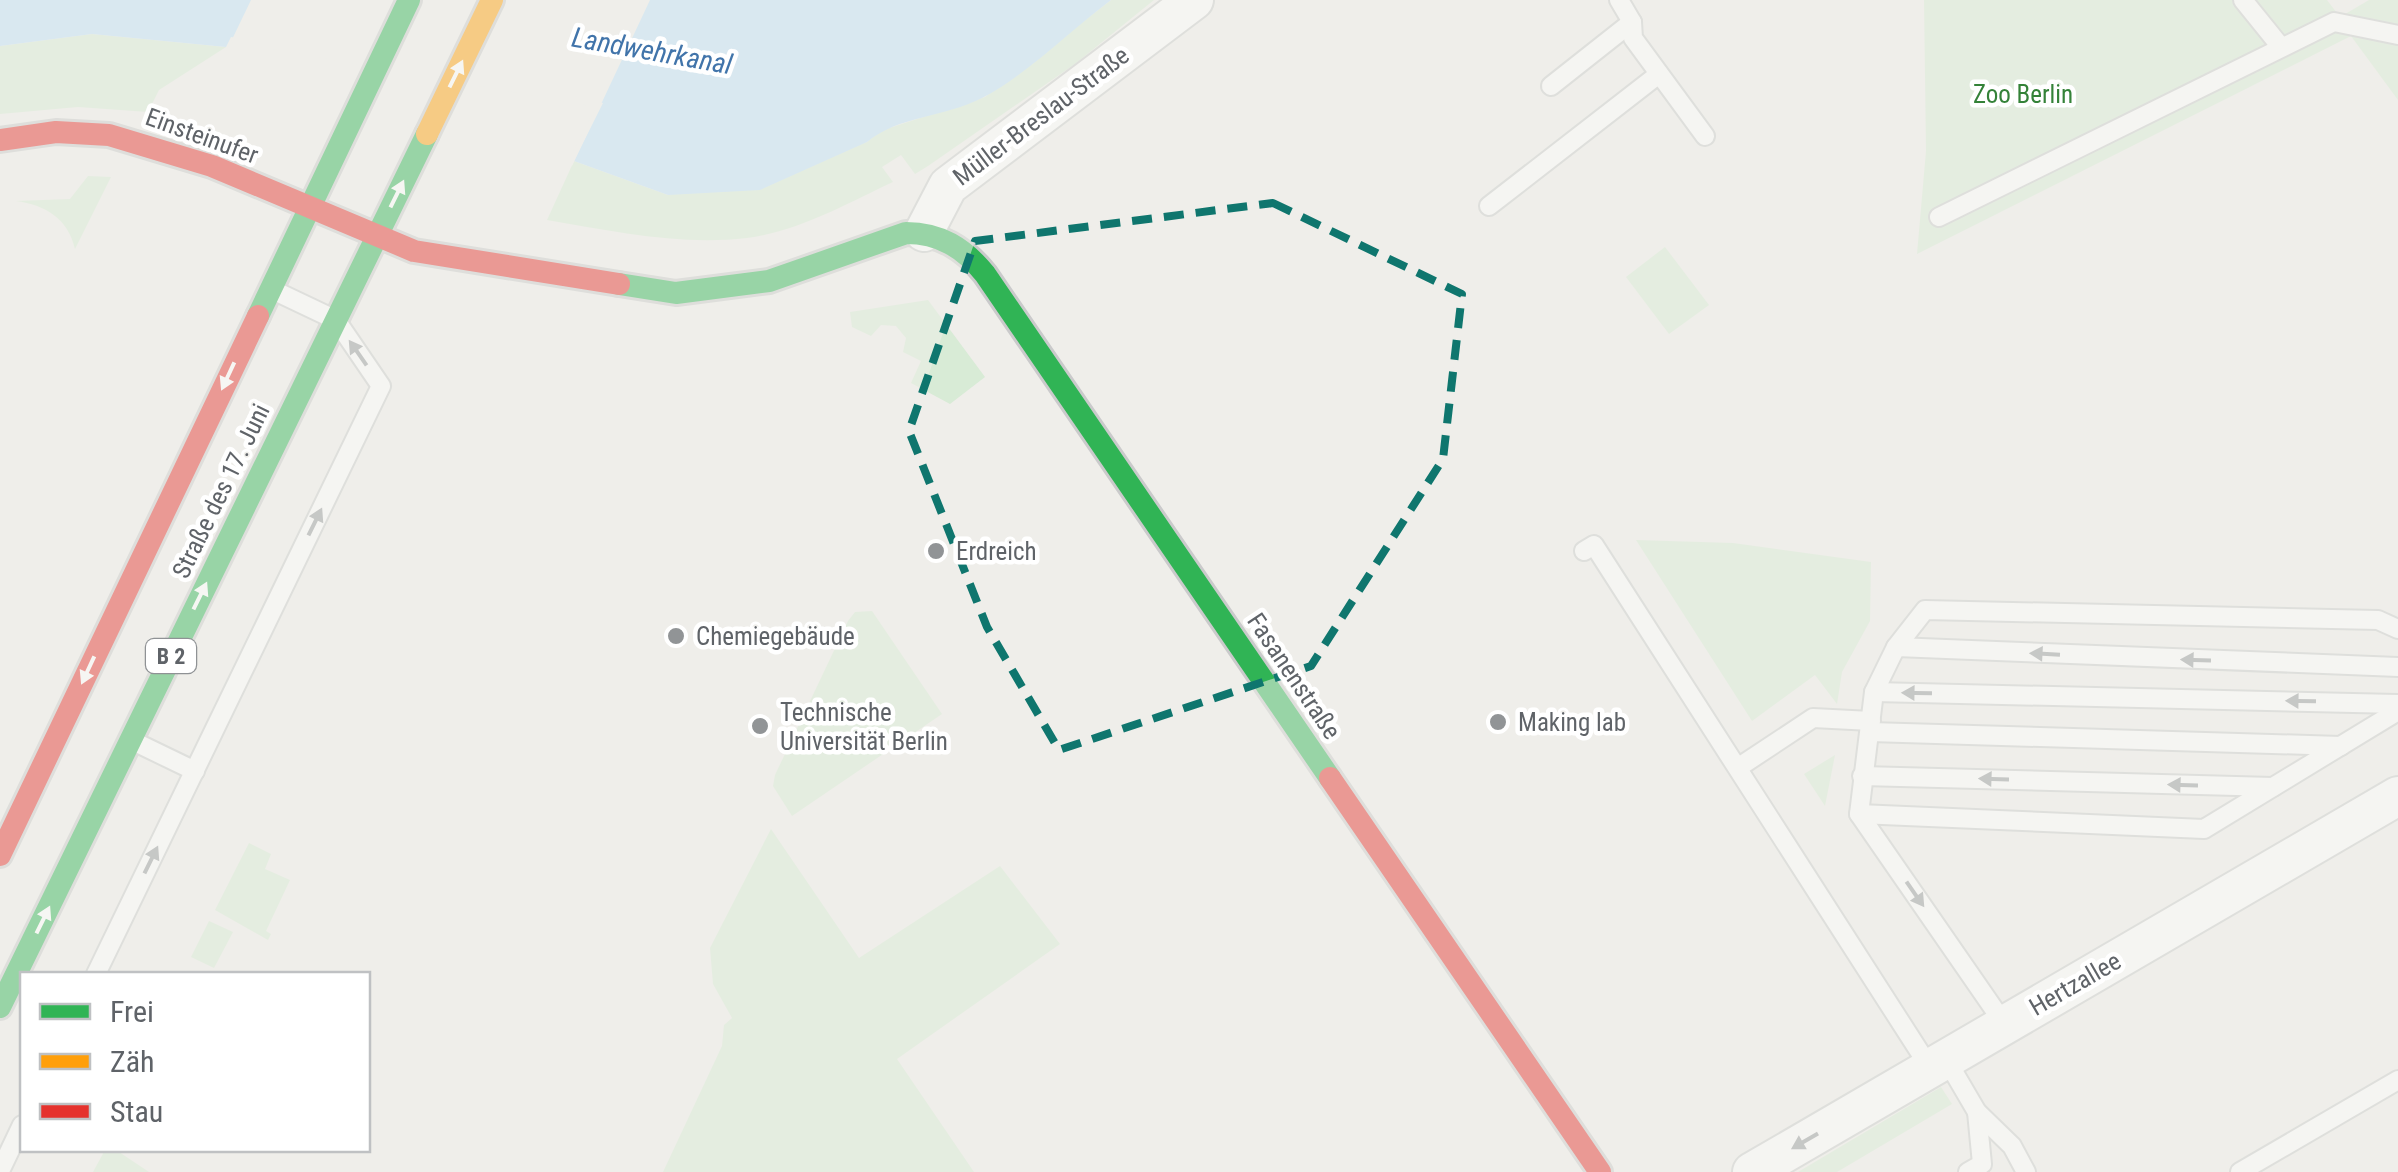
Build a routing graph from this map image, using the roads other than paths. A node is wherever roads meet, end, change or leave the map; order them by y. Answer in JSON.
{"nodes":[{"id":1,"x":409,"y":0,"type":"edge"},
{"id":2,"x":492,"y":0,"type":"edge"},
{"id":3,"x":1194,"y":0,"type":"edge"},
{"id":4,"x":1620,"y":0,"type":"edge"},
{"id":5,"x":2242,"y":0,"type":"edge"},
{"id":6,"x":1632,"y":22,"type":"junction"},
{"id":7,"x":2398,"y":35,"type":"edge"},
{"id":8,"x":2281,"y":47,"type":"junction"},
{"id":9,"x":1659,"y":74,"type":"junction"},
{"id":10,"x":1551,"y":86,"type":"dead end"},
{"id":11,"x":1705,"y":136,"type":"dead end"},
{"id":12,"x":0,"y":140,"type":"edge"},
{"id":13,"x":1489,"y":206,"type":"dead end"},
{"id":14,"x":309,"y":208,"type":"junction"},
{"id":15,"x":1939,"y":217,"type":"dead end"},
{"id":16,"x":924,"y":232,"type":"junction"},
{"id":17,"x":375,"y":240,"type":"junction"},
{"id":18,"x":270,"y":288,"type":"junction"},
{"id":19,"x":336,"y":320,"type":"junction"},
{"id":20,"x":1584,"y":551,"type":"dead end"},
{"id":21,"x":2398,"y":629,"type":"edge"},
{"id":22,"x":1896,"y":648,"type":"junction"},
{"id":23,"x":2398,"y":667,"type":"edge"},
{"id":24,"x":1874,"y":692,"type":"junction"},
{"id":25,"x":2398,"y":707,"type":"edge"},
{"id":26,"x":1871,"y":727,"type":"junction"},
{"id":27,"x":130,"y":740,"type":"junction"},
{"id":28,"x":2342,"y":746,"type":"junction"},
{"id":29,"x":1739,"y":767,"type":"junction"},
{"id":30,"x":195,"y":771,"type":"junction"},
{"id":31,"x":1862,"y":776,"type":"junction"},
{"id":32,"x":2274,"y":787,"type":"junction"},
{"id":33,"x":2398,"y":796,"type":"edge"},
{"id":34,"x":1859,"y":814,"type":"junction"},
{"id":35,"x":0,"y":855,"type":"edge"},
{"id":36,"x":97,"y":972,"type":"edge"},
{"id":37,"x":0,"y":1008,"type":"edge"},
{"id":38,"x":1965,"y":1048,"type":"junction"},
{"id":39,"x":2398,"y":1080,"type":"edge"},
{"id":40,"x":1977,"y":1112,"type":"junction"},
{"id":41,"x":20,"y":1129,"type":"edge"},
{"id":42,"x":1979,"y":1169,"type":"edge"},
{"id":43,"x":0,"y":1171,"type":"edge"},
{"id":44,"x":1600,"y":1172,"type":"edge"},
{"id":45,"x":1752,"y":1172,"type":"edge"},
{"id":46,"x":2026,"y":1172,"type":"edge"},
{"id":47,"x":2240,"y":1172,"type":"edge"}],
"edges":[{"from":1,"to":14,"type":"street","name":"Straße des 17. Juni"},
{"from":17,"to":2,"type":"street","name":"Straße des 17. Juni","number":"B 2","one_way":true},
{"from":3,"to":16,"type":"street","name":"Müller-Breslau-Straße"},
{"from":4,"to":6,"type":"lane"},
{"from":5,"to":8,"type":"lane"},
{"from":6,"to":9,"type":"lane"},
{"from":6,"to":10,"type":"lane"},
{"from":7,"to":8,"type":"lane"},
{"from":8,"to":15,"type":"lane"},
{"from":9,"to":11,"type":"lane"},
{"from":9,"to":13,"type":"lane"},
{"from":12,"to":14,"type":"street","name":"Einsteinufer"},
{"from":14,"to":17,"type":"street","name":"Einsteinufer"},
{"from":14,"to":18,"type":"street","name":"Straße des 17. Juni"},
{"from":16,"to":17,"type":"street"},
{"from":16,"to":44,"type":"street","name":"Fasanenstraße"},
{"from":17,"to":19,"type":"street","name":"Straße des 17. Juni","number":"B 2"},
{"from":18,"to":19,"type":"lane"},
{"from":18,"to":35,"type":"street","name":"Straße des 17. Juni","one_way":true},
{"from":27,"to":19,"type":"street","name":"Straße des 17. Juni","number":"B 2","one_way":true},
{"from":30,"to":19,"type":"lane","one_way":true},
{"from":20,"to":29,"type":"lane"},
{"from":21,"to":22,"type":"lane"},
{"from":23,"to":22,"type":"lane","one_way":true},
{"from":22,"to":24,"type":"lane"},
{"from":25,"to":24,"type":"lane","one_way":true},
{"from":24,"to":26,"type":"lane"},
{"from":25,"to":28,"type":"lane"},
{"from":26,"to":28,"type":"lane"},
{"from":26,"to":29,"type":"lane"},
{"from":26,"to":31,"type":"lane"},
{"from":27,"to":30,"type":"lane"},
{"from":37,"to":27,"type":"street","name":"Straße des 17. Juni","number":"B 2","one_way":true},
{"from":28,"to":32,"type":"lane"},
{"from":29,"to":38,"type":"lane"},
{"from":36,"to":30,"type":"lane","one_way":true},
{"from":32,"to":31,"type":"lane","one_way":true},
{"from":31,"to":34,"type":"lane"},
{"from":32,"to":34,"type":"lane"},
{"from":33,"to":38,"type":"street","name":"Hertzallee"},
{"from":34,"to":38,"type":"lane","one_way":true},
{"from":38,"to":40,"type":"lane"},
{"from":38,"to":45,"type":"street","name":"Hertzallee","one_way":true},
{"from":39,"to":47,"type":"lane"},
{"from":40,"to":42,"type":"lane"},
{"from":40,"to":46,"type":"lane"},
{"from":41,"to":43,"type":"lane"}]}
